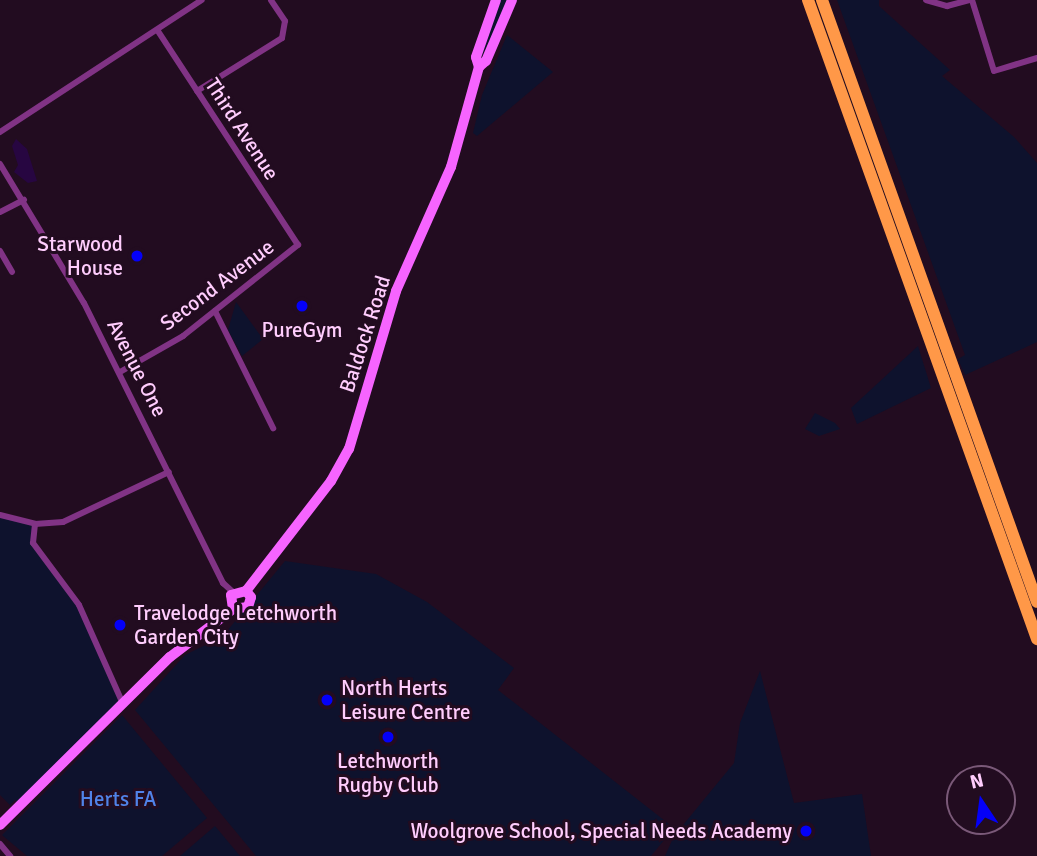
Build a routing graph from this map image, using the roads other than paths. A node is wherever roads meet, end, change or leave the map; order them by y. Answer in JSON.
{"nodes":[{"id":1,"x":202,"y":0,"type":"edge"},
{"id":2,"x":271,"y":0,"type":"edge"},
{"id":3,"x":496,"y":0,"type":"edge"},
{"id":4,"x":512,"y":0,"type":"edge"},
{"id":5,"x":808,"y":0,"type":"edge"},
{"id":6,"x":822,"y":0,"type":"edge"},
{"id":7,"x":926,"y":0,"type":"edge"},
{"id":8,"x":971,"y":0,"type":"edge"},
{"id":9,"x":158,"y":31,"type":"junction"},
{"id":10,"x":1037,"y":58,"type":"edge"},
{"id":11,"x":479,"y":67,"type":"junction"},
{"id":12,"x":197,"y":91,"type":"junction"},
{"id":13,"x":0,"y":132,"type":"edge"},
{"id":14,"x":0,"y":164,"type":"edge"},
{"id":15,"x":24,"y":200,"type":"junction"},
{"id":16,"x":0,"y":212,"type":"edge"},
{"id":17,"x":298,"y":245,"type":"joint"},
{"id":18,"x":0,"y":251,"type":"edge"},
{"id":19,"x":12,"y":272,"type":"dead end"},
{"id":20,"x":215,"y":311,"type":"junction"},
{"id":21,"x":120,"y":372,"type":"junction"},
{"id":22,"x":273,"y":428,"type":"dead end"},
{"id":23,"x":169,"y":472,"type":"junction"},
{"id":24,"x":0,"y":515,"type":"edge"},
{"id":25,"x":35,"y":524,"type":"junction"},
{"id":26,"x":246,"y":591,"type":"junction"},
{"id":27,"x":233,"y":592,"type":"junction"},
{"id":28,"x":1037,"y":602,"type":"edge"},
{"id":29,"x":233,"y":608,"type":"junction"},
{"id":30,"x":1037,"y":639,"type":"edge"},
{"id":31,"x":123,"y":704,"type":"junction"},
{"id":32,"x":0,"y":825,"type":"edge"},
{"id":33,"x":0,"y":844,"type":"edge"},
{"id":34,"x":10,"y":856,"type":"edge"}],
"edges":[{"from":1,"to":9,"type":"street"},
{"from":2,"to":12,"type":"street"},
{"from":3,"to":11,"type":"main road","name":"Baldock Road"},
{"from":4,"to":11,"type":"main road","name":"Baldock Road"},
{"from":5,"to":30,"type":"highway"},
{"from":6,"to":28,"type":"highway"},
{"from":7,"to":8,"type":"street"},
{"from":8,"to":10,"type":"street"},
{"from":9,"to":12,"type":"street","name":"Third Avenue"},
{"from":9,"to":13,"type":"street"},
{"from":11,"to":26,"type":"main road","name":"Baldock Road"},
{"from":12,"to":17,"type":"street","name":"Third Avenue"},
{"from":14,"to":15,"type":"street","name":"Avenue One"},
{"from":15,"to":16,"type":"street"},
{"from":15,"to":21,"type":"street","name":"Avenue One"},
{"from":17,"to":20,"type":"street","name":"Second Avenue"},
{"from":18,"to":19,"type":"street"},
{"from":20,"to":21,"type":"street","name":"Second Avenue"},
{"from":20,"to":22,"type":"street"},
{"from":21,"to":23,"type":"street","name":"Avenue One"},
{"from":23,"to":25,"type":"street"},
{"from":23,"to":27,"type":"street","name":"Avenue One"},
{"from":24,"to":25,"type":"street"},
{"from":25,"to":31,"type":"street"},
{"from":26,"to":27,"type":"main road"},
{"from":26,"to":29,"type":"main road"},
{"from":27,"to":29,"type":"main road"},
{"from":29,"to":31,"type":"main road"},
{"from":31,"to":32,"type":"main road"},
{"from":33,"to":34,"type":"street"}]}
